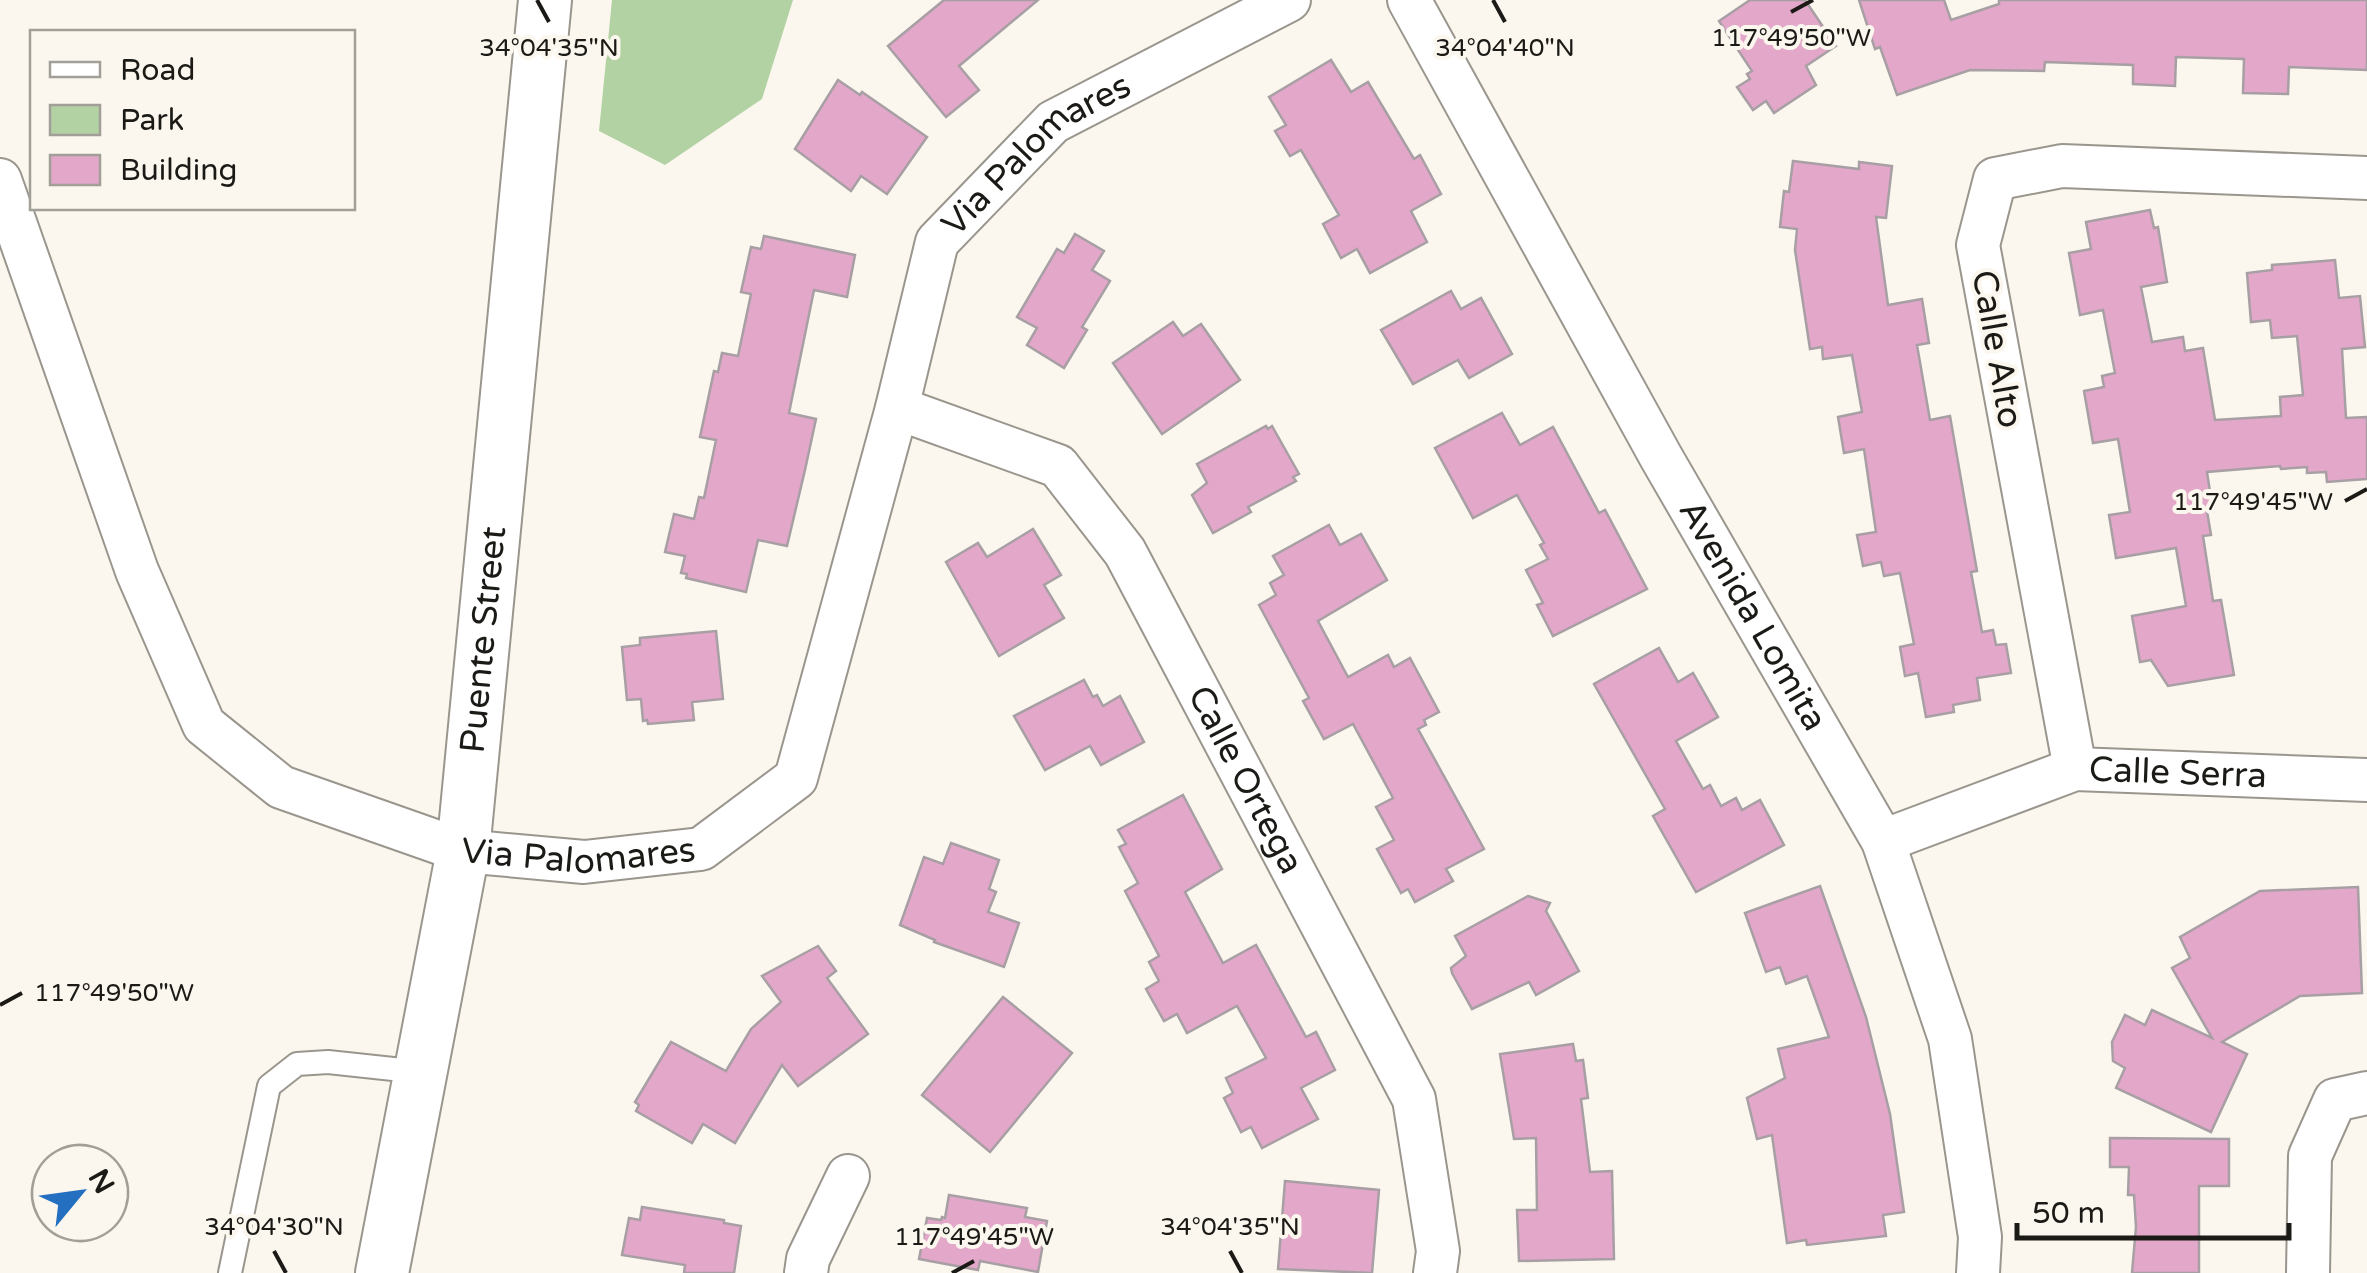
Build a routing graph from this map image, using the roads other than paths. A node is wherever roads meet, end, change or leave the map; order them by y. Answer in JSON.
{"nodes":[{"id":1,"x":545,"y":0,"type":"edge"},
{"id":2,"x":1289,"y":0,"type":"edge"},
{"id":3,"x":1409,"y":0,"type":"edge"},
{"id":4,"x":2367,"y":178,"type":"edge"},
{"id":5,"x":0,"y":180,"type":"edge"},
{"id":6,"x":897,"y":408,"type":"junction"},
{"id":7,"x":2074,"y":769,"type":"junction"},
{"id":8,"x":2367,"y":780,"type":"edge"},
{"id":9,"x":1883,"y":842,"type":"junction"},
{"id":10,"x":463,"y":852,"type":"junction"},
{"id":11,"x":421,"y":1072,"type":"junction"},
{"id":12,"x":2367,"y":1093,"type":"edge"},
{"id":13,"x":848,"y":1176,"type":"dead end"},
{"id":14,"x":230,"y":1273,"type":"edge"},
{"id":15,"x":382,"y":1273,"type":"edge"},
{"id":16,"x":806,"y":1273,"type":"edge"},
{"id":17,"x":1435,"y":1273,"type":"edge"},
{"id":18,"x":1978,"y":1273,"type":"edge"},
{"id":19,"x":2308,"y":1273,"type":"edge"}],
"edges":[{"from":1,"to":10,"type":"street","name":"Puente Street"},
{"from":2,"to":6,"type":"street","name":"Via Palomares"},
{"from":3,"to":9,"type":"street","name":"Avenida Lomita"},
{"from":4,"to":7,"type":"street","name":"Calle Alto"},
{"from":5,"to":10,"type":"street","name":"Via Palomares"},
{"from":6,"to":10,"type":"street","name":"Via Palomares"},
{"from":6,"to":17,"type":"street","name":"Calle Ortega"},
{"from":7,"to":8,"type":"street","name":"Calle Serra"},
{"from":7,"to":9,"type":"street","name":"Calle Serra"},
{"from":9,"to":18,"type":"street","name":"Avenida Lomita"},
{"from":10,"to":11,"type":"street","name":"Puente Street"},
{"from":11,"to":14,"type":"lane"},
{"from":11,"to":15,"type":"street","name":"Puente Street"},
{"from":12,"to":19,"type":"street"},
{"from":13,"to":16,"type":"street"}]}
